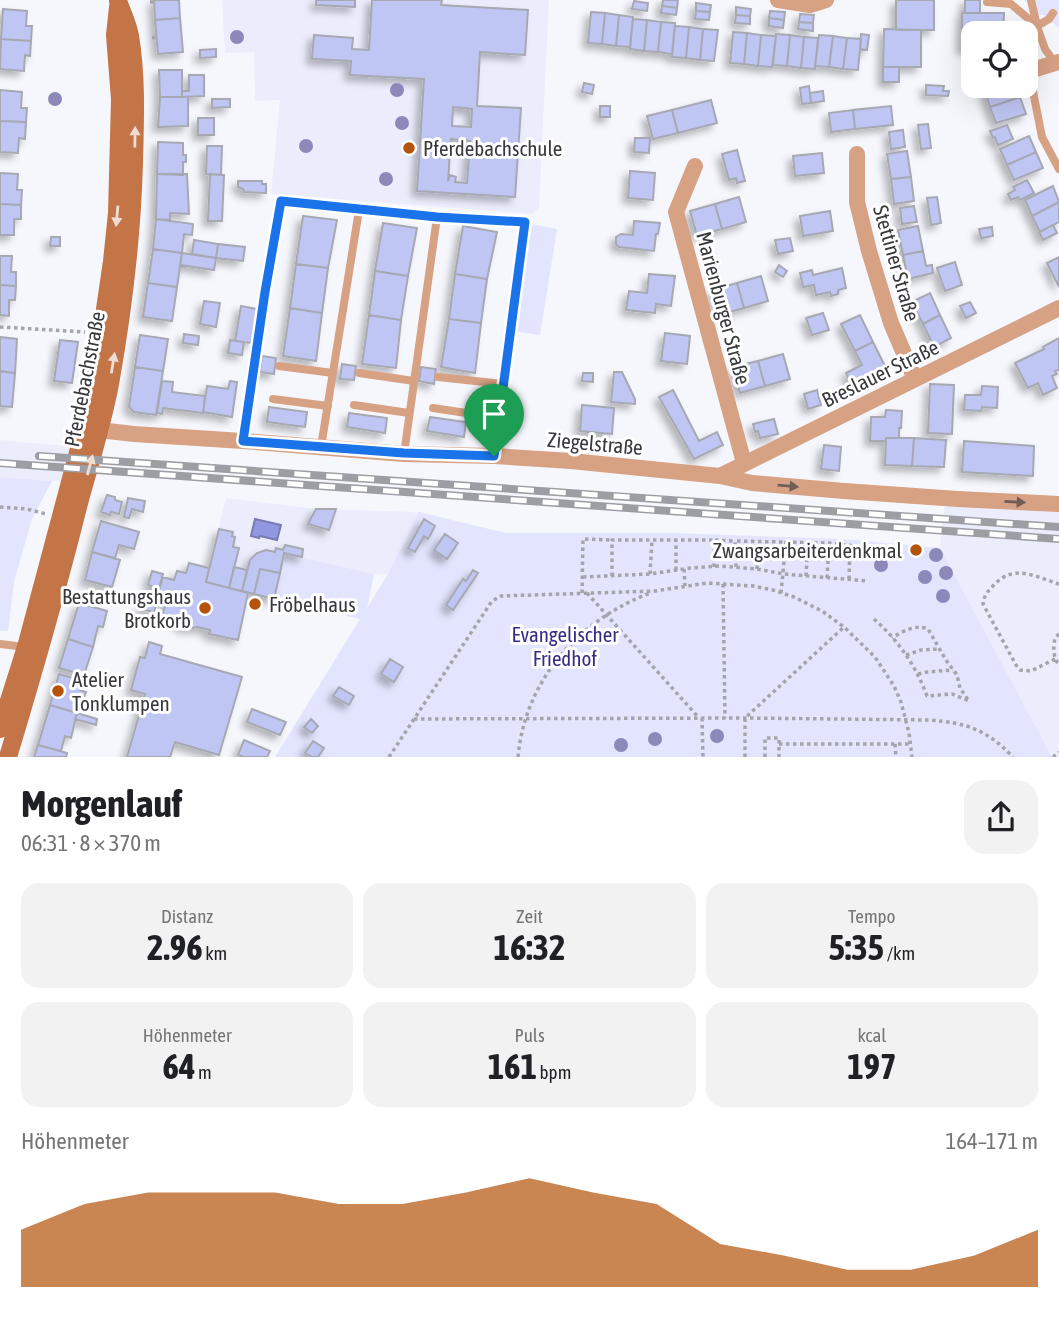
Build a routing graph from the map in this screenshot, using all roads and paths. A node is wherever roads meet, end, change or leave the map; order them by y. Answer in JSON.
{"nodes":[{"id":1,"x":118,"y":0,"type":"edge"},
{"id":2,"x":778,"y":0,"type":"edge"},
{"id":3,"x":826,"y":0,"type":"edge"},
{"id":4,"x":1031,"y":0,"type":"edge"},
{"id":5,"x":987,"y":2,"type":"dead end"},
{"id":6,"x":1010,"y":2,"type":"edge"},
{"id":7,"x":1054,"y":13,"type":"dead end"},
{"id":8,"x":1030,"y":21,"type":"edge"},
{"id":9,"x":1036,"y":21,"type":"edge"},
{"id":10,"x":1038,"y":29,"type":"joint"},
{"id":11,"x":1057,"y":62,"type":"edge"},
{"id":12,"x":1038,"y":68,"type":"edge"},
{"id":13,"x":1034,"y":98,"type":"edge"},
{"id":14,"x":857,"y":154,"type":"dead end"},
{"id":15,"x":695,"y":166,"type":"dead end"},
{"id":16,"x":1059,"y":169,"type":"edge"},
{"id":17,"x":280,"y":195,"type":"dead end"},
{"id":18,"x":281,"y":201,"type":"junction"},
{"id":19,"x":359,"y":210,"type":"junction"},
{"id":20,"x":437,"y":217,"type":"junction"},
{"id":21,"x":525,"y":222,"type":"joint"},
{"id":22,"x":1059,"y":307,"type":"edge"},
{"id":23,"x":109,"y":324,"type":"junction"},
{"id":24,"x":0,"y":327,"type":"edge"},
{"id":25,"x":279,"y":366,"type":"dead end"},
{"id":26,"x":333,"y":373,"type":"junction"},
{"id":27,"x":359,"y":373,"type":"dead end"},
{"id":28,"x":438,"y":377,"type":"dead end"},
{"id":29,"x":915,"y":379,"type":"junction"},
{"id":30,"x":414,"y":381,"type":"junction"},
{"id":31,"x":503,"y":384,"type":"junction"},
{"id":32,"x":273,"y":398,"type":"dead end"},
{"id":33,"x":354,"y":405,"type":"dead end"},
{"id":34,"x":328,"y":406,"type":"junction"},
{"id":35,"x":433,"y":408,"type":"dead end"},
{"id":36,"x":409,"y":413,"type":"junction"},
{"id":37,"x":499,"y":418,"type":"junction"},
{"id":38,"x":92,"y":428,"type":"junction"},
{"id":39,"x":243,"y":441,"type":"junction"},
{"id":40,"x":321,"y":447,"type":"junction"},
{"id":41,"x":404,"y":453,"type":"junction"},
{"id":42,"x":494,"y":456,"type":"junction"},
{"id":43,"x":744,"y":463,"type":"junction"},
{"id":44,"x":720,"y":476,"type":"junction"},
{"id":45,"x":1059,"y":504,"type":"edge"},
{"id":46,"x":0,"y":507,"type":"edge"},
{"id":47,"x":68,"y":510,"type":"junction"},
{"id":48,"x":612,"y":540,"type":"junction"},
{"id":49,"x":652,"y":540,"type":"junction"},
{"id":50,"x":676,"y":540,"type":"junction"},
{"id":51,"x":714,"y":540,"type":"junction"},
{"id":52,"x":735,"y":541,"type":"junction"},
{"id":53,"x":757,"y":541,"type":"junction"},
{"id":54,"x":786,"y":541,"type":"junction"},
{"id":55,"x":808,"y":542,"type":"junction"},
{"id":56,"x":829,"y":543,"type":"junction"},
{"id":57,"x":850,"y":545,"type":"junction"},
{"id":58,"x":873,"y":548,"type":"dead end"},
{"id":59,"x":714,"y":567,"type":"junction"},
{"id":60,"x":736,"y":567,"type":"junction"},
{"id":61,"x":684,"y":569,"type":"junction"},
{"id":62,"x":757,"y":569,"type":"junction"},
{"id":63,"x":676,"y":570,"type":"junction"},
{"id":64,"x":650,"y":574,"type":"junction"},
{"id":65,"x":784,"y":574,"type":"junction"},
{"id":66,"x":611,"y":576,"type":"junction"},
{"id":67,"x":806,"y":576,"type":"junction"},
{"id":68,"x":583,"y":577,"type":"junction"},
{"id":69,"x":827,"y":578,"type":"junction"},
{"id":70,"x":849,"y":579,"type":"junction"},
{"id":71,"x":868,"y":581,"type":"dead end"},
{"id":72,"x":723,"y":584,"type":"junction"},
{"id":73,"x":1059,"y":584,"type":"edge"},
{"id":74,"x":685,"y":586,"type":"junction"},
{"id":75,"x":656,"y":591,"type":"junction"},
{"id":76,"x":584,"y":593,"type":"junction"},
{"id":77,"x":781,"y":593,"type":"junction"},
{"id":78,"x":606,"y":615,"type":"junction"},
{"id":79,"x":874,"y":619,"type":"dead end"},
{"id":80,"x":844,"y":627,"type":"junction"},
{"id":81,"x":1059,"y":634,"type":"edge"},
{"id":82,"x":892,"y":638,"type":"junction"},
{"id":83,"x":0,"y":644,"type":"edge"},
{"id":84,"x":33,"y":648,"type":"junction"},
{"id":85,"x":940,"y":649,"type":"junction"},
{"id":86,"x":906,"y":655,"type":"junction"},
{"id":87,"x":1055,"y":659,"type":"junction"},
{"id":88,"x":1059,"y":665,"type":"edge"},
{"id":89,"x":953,"y":670,"type":"junction"},
{"id":90,"x":918,"y":674,"type":"junction"},
{"id":91,"x":701,"y":718,"type":"junction"},
{"id":92,"x":725,"y":718,"type":"junction"},
{"id":93,"x":745,"y":718,"type":"junction"},
{"id":94,"x":414,"y":719,"type":"junction"},
{"id":95,"x":525,"y":719,"type":"junction"},
{"id":96,"x":906,"y":719,"type":"junction"},
{"id":97,"x":0,"y":729,"type":"edge"},
{"id":98,"x":779,"y":744,"type":"junction"},
{"id":99,"x":895,"y":744,"type":"junction"},
{"id":100,"x":911,"y":744,"type":"junction"},
{"id":101,"x":1059,"y":752,"type":"edge"},
{"id":102,"x":8,"y":757,"type":"edge"},
{"id":103,"x":389,"y":757,"type":"edge"},
{"id":104,"x":519,"y":757,"type":"edge"},
{"id":105,"x":703,"y":757,"type":"edge"},
{"id":106,"x":745,"y":757,"type":"edge"},
{"id":107,"x":765,"y":757,"type":"edge"},
{"id":108,"x":779,"y":757,"type":"edge"},
{"id":109,"x":896,"y":757,"type":"edge"},
{"id":110,"x":912,"y":757,"type":"edge"},
{"id":111,"x":1013,"y":757,"type":"edge"},
{"id":112,"x":1052,"y":757,"type":"edge"}],
"edges":[{"from":1,"to":23,"type":"main road","name":"Pferdebachstraße"},
{"from":2,"to":3,"type":"street"},
{"from":4,"to":9,"type":"lane"},
{"from":5,"to":6,"type":"lane"},
{"from":6,"to":8,"type":"lane"},
{"from":7,"to":10,"type":"lane"},
{"from":10,"to":11,"type":"lane"},
{"from":11,"to":12,"type":"street"},
{"from":13,"to":16,"type":"lane"},
{"from":14,"to":29,"type":"street","name":"Stettiner Straße"},
{"from":15,"to":43,"type":"street","name":"Marienburger Straße"},
{"from":17,"to":18,"type":"path"},
{"from":18,"to":19,"type":"path"},
{"from":18,"to":39,"type":"path"},
{"from":19,"to":20,"type":"path"},
{"from":19,"to":26,"type":"lane"},
{"from":20,"to":21,"type":"path"},
{"from":20,"to":30,"type":"lane"},
{"from":21,"to":31,"type":"lane"},
{"from":22,"to":29,"type":"street","name":"Breslauer Straße"},
{"from":23,"to":24,"type":"path"},
{"from":23,"to":38,"type":"main road","name":"Pferdebachstraße"},
{"from":25,"to":26,"type":"lane"},
{"from":26,"to":34,"type":"lane"},
{"from":27,"to":30,"type":"lane"},
{"from":28,"to":31,"type":"lane"},
{"from":29,"to":43,"type":"street","name":"Breslauer Straße"},
{"from":30,"to":36,"type":"lane"},
{"from":31,"to":37,"type":"lane"},
{"from":32,"to":34,"type":"lane"},
{"from":33,"to":36,"type":"lane"},
{"from":34,"to":40,"type":"lane"},
{"from":35,"to":37,"type":"lane"},
{"from":36,"to":41,"type":"lane"},
{"from":37,"to":42,"type":"lane"},
{"from":38,"to":39,"type":"street","name":"Ziegelstraße"},
{"from":38,"to":47,"type":"main road","name":"Pferdebachstraße"},
{"from":39,"to":40,"type":"street","name":"Ziegelstraße"},
{"from":40,"to":41,"type":"street","name":"Ziegelstraße"},
{"from":41,"to":42,"type":"street","name":"Ziegelstraße"},
{"from":42,"to":44,"type":"street","name":"Ziegelstraße"},
{"from":43,"to":44,"type":"street","name":"Breslauer Straße"},
{"from":44,"to":45,"type":"street","name":"Ziegelstraße","one_way":true},
{"from":46,"to":47,"type":"path"},
{"from":47,"to":84,"type":"main road","name":"Pferdebachstraße"},
{"from":48,"to":49,"type":"path"},
{"from":48,"to":66,"type":"path"},
{"from":48,"to":68,"type":"path"},
{"from":49,"to":50,"type":"path"},
{"from":49,"to":64,"type":"path"},
{"from":50,"to":51,"type":"path"},
{"from":50,"to":63,"type":"path"},
{"from":51,"to":52,"type":"path"},
{"from":51,"to":59,"type":"path"},
{"from":52,"to":53,"type":"path"},
{"from":52,"to":60,"type":"path"},
{"from":53,"to":54,"type":"path"},
{"from":53,"to":62,"type":"path"},
{"from":54,"to":55,"type":"path"},
{"from":54,"to":65,"type":"path"},
{"from":55,"to":56,"type":"path"},
{"from":55,"to":67,"type":"path"},
{"from":56,"to":57,"type":"path"},
{"from":56,"to":69,"type":"path"},
{"from":57,"to":58,"type":"path"},
{"from":57,"to":70,"type":"path"},
{"from":59,"to":60,"type":"path"},
{"from":59,"to":61,"type":"path"},
{"from":60,"to":62,"type":"path"},
{"from":61,"to":63,"type":"path"},
{"from":61,"to":74,"type":"path"},
{"from":62,"to":65,"type":"path"},
{"from":63,"to":64,"type":"path"},
{"from":64,"to":66,"type":"path"},
{"from":65,"to":67,"type":"path"},
{"from":65,"to":77,"type":"path"},
{"from":66,"to":68,"type":"path"},
{"from":67,"to":69,"type":"path"},
{"from":68,"to":76,"type":"path"},
{"from":69,"to":70,"type":"path"},
{"from":70,"to":71,"type":"path"},
{"from":72,"to":74,"type":"path"},
{"from":72,"to":77,"type":"path"},
{"from":72,"to":92,"type":"path"},
{"from":73,"to":87,"type":"path"},
{"from":74,"to":75,"type":"path"},
{"from":75,"to":76,"type":"path"},
{"from":75,"to":78,"type":"path"},
{"from":76,"to":78,"type":"path"},
{"from":76,"to":94,"type":"path"},
{"from":77,"to":80,"type":"path"},
{"from":78,"to":91,"type":"path"},
{"from":78,"to":95,"type":"path"},
{"from":79,"to":82,"type":"path"},
{"from":80,"to":93,"type":"path"},
{"from":80,"to":96,"type":"path"},
{"from":81,"to":87,"type":"path"},
{"from":82,"to":85,"type":"path"},
{"from":82,"to":86,"type":"path"},
{"from":83,"to":84,"type":"lane"},
{"from":84,"to":97,"type":"main road","name":"Pferdebachstraße"},
{"from":84,"to":102,"type":"main road","name":"Pferdebachstraße"},
{"from":85,"to":86,"type":"path"},
{"from":85,"to":89,"type":"path"},
{"from":86,"to":90,"type":"path"},
{"from":87,"to":88,"type":"path"},
{"from":89,"to":90,"type":"path"},
{"from":89,"to":90,"type":"path"},
{"from":91,"to":92,"type":"path"},
{"from":91,"to":95,"type":"path"},
{"from":91,"to":105,"type":"path"},
{"from":92,"to":93,"type":"path"},
{"from":93,"to":96,"type":"path"},
{"from":93,"to":106,"type":"path"},
{"from":94,"to":95,"type":"path"},
{"from":94,"to":103,"type":"path"},
{"from":95,"to":104,"type":"path"},
{"from":96,"to":100,"type":"path"},
{"from":96,"to":111,"type":"path"},
{"from":98,"to":99,"type":"path"},
{"from":98,"to":107,"type":"path"},
{"from":98,"to":108,"type":"path"},
{"from":99,"to":100,"type":"path"},
{"from":99,"to":109,"type":"path"},
{"from":100,"to":110,"type":"path"},
{"from":101,"to":112,"type":"path"}]}
